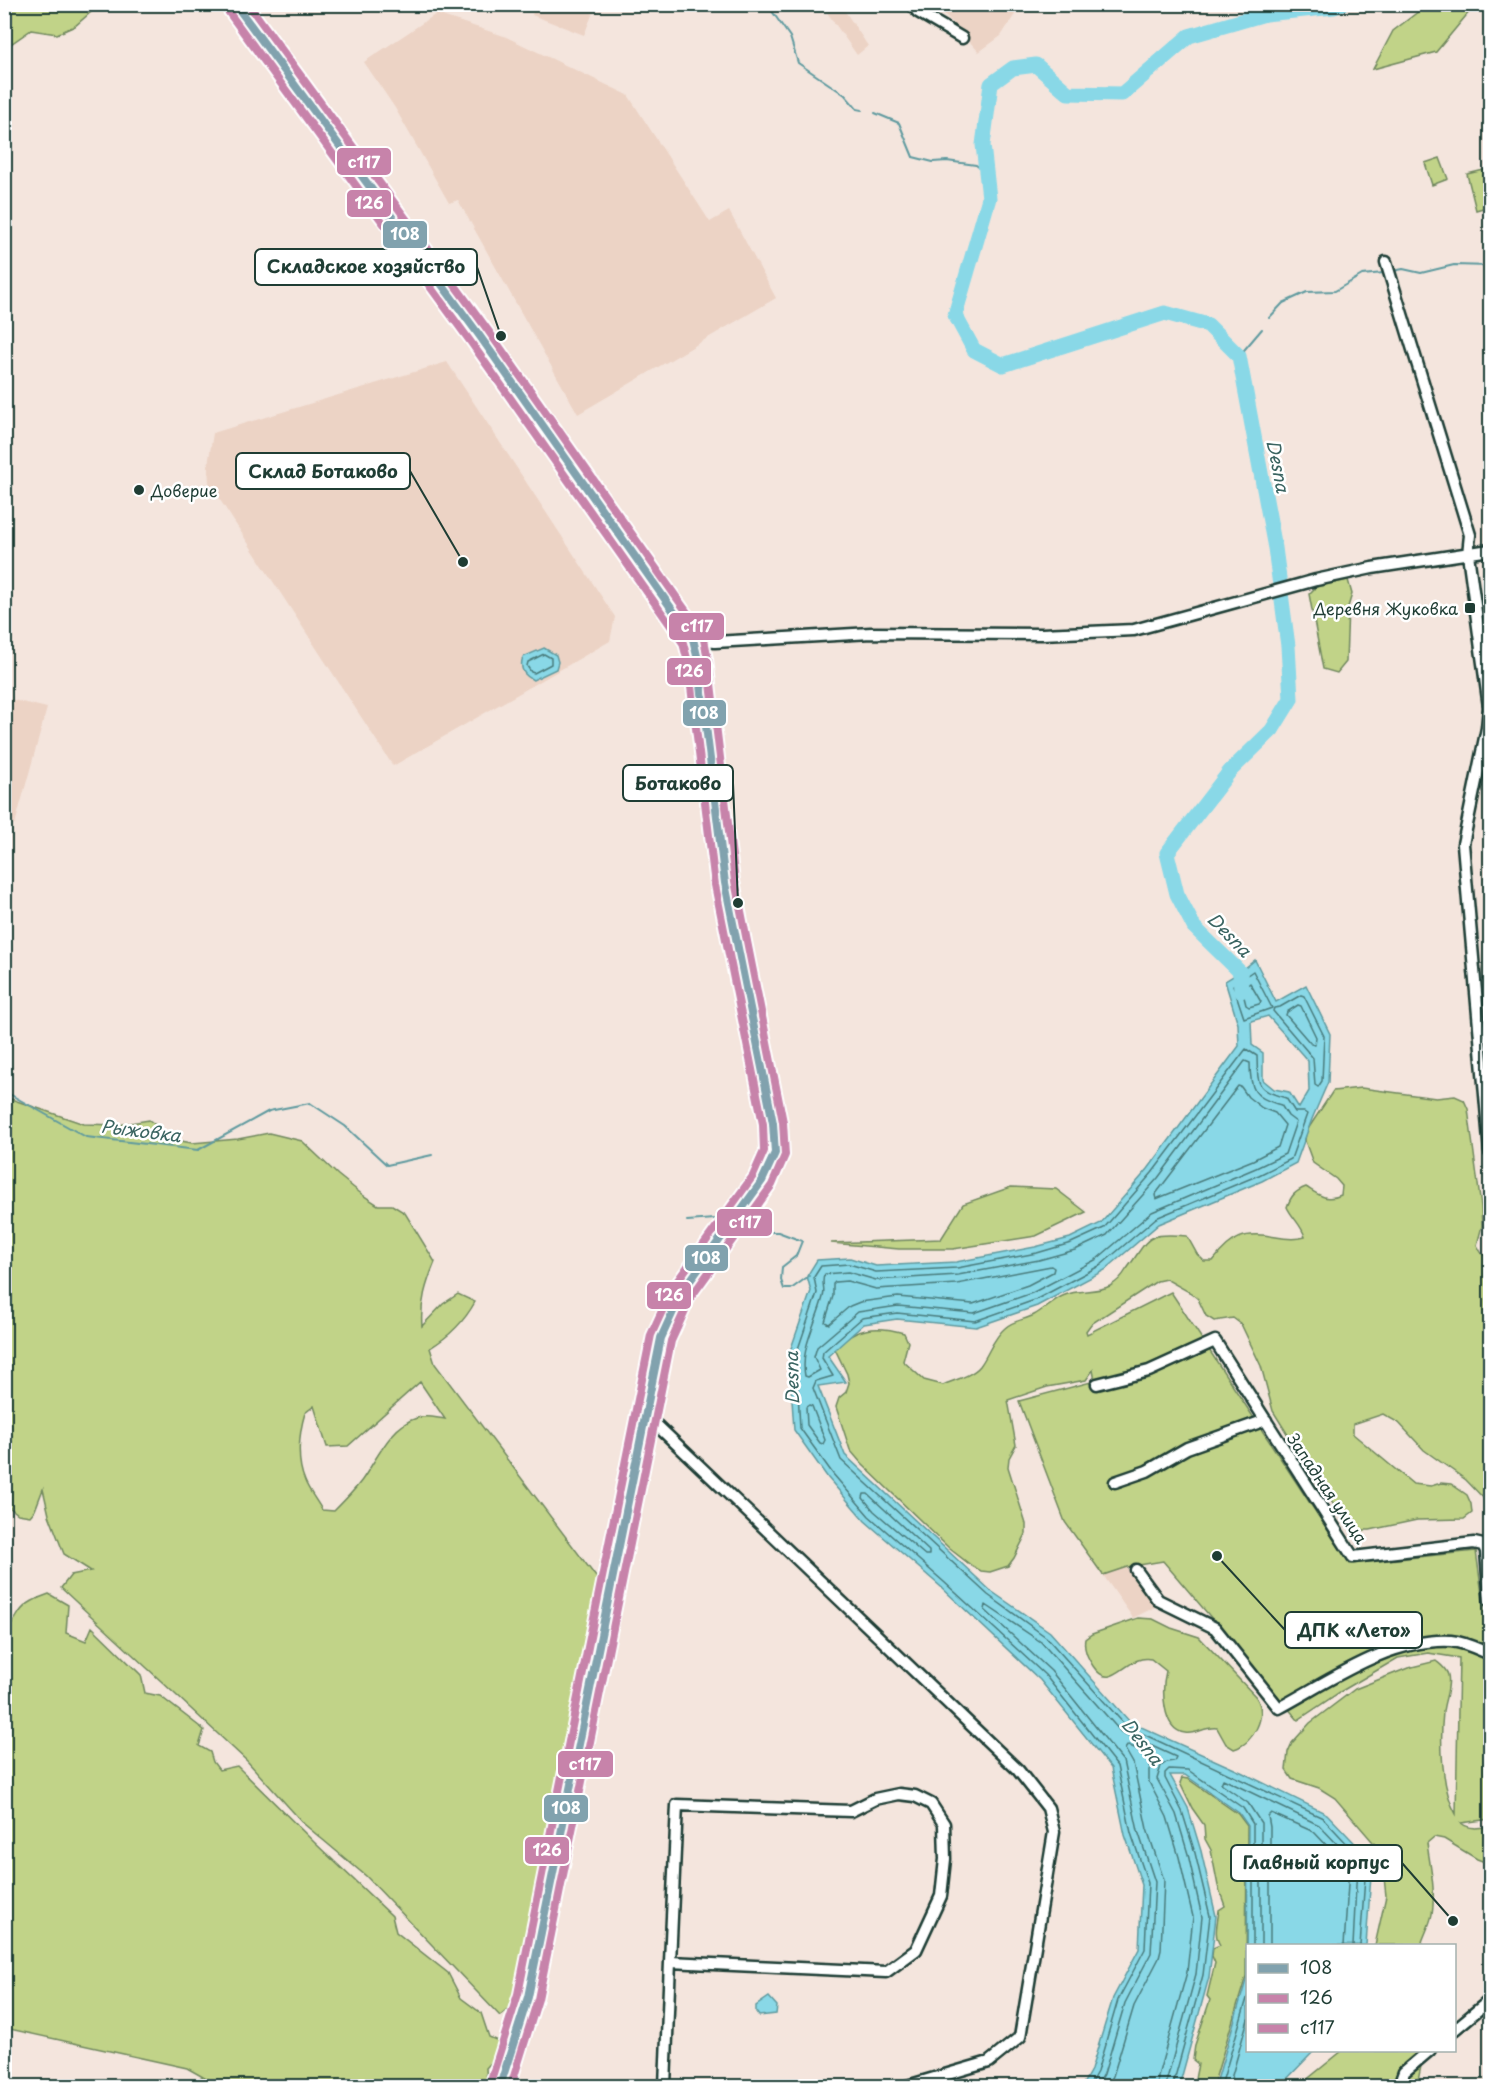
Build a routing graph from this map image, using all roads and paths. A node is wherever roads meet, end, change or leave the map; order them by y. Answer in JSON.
{"nodes":[{"id":1,"x":235,"y":4,"type":"edge"},
{"id":2,"x":912,"y":4,"type":"edge"},
{"id":3,"x":963,"y":38,"type":"dead end"},
{"id":4,"x":1386,"y":262,"type":"dead end"},
{"id":5,"x":1491,"y":550,"type":"edge"},
{"id":6,"x":1468,"y":554,"type":"junction"},
{"id":7,"x":693,"y":639,"type":"junction"},
{"id":8,"x":1491,"y":1152,"type":"edge"},
{"id":9,"x":1097,"y":1384,"type":"dead end"},
{"id":10,"x":645,"y":1414,"type":"junction"},
{"id":11,"x":1266,"y":1420,"type":"junction"},
{"id":12,"x":1115,"y":1482,"type":"dead end"},
{"id":13,"x":1136,"y":1570,"type":"dead end"},
{"id":14,"x":1491,"y":1601,"type":"edge"},
{"id":15,"x":1491,"y":1653,"type":"edge"},
{"id":16,"x":670,"y":1962,"type":"junction"},
{"id":17,"x":1491,"y":2000,"type":"edge"},
{"id":18,"x":1456,"y":2029,"type":"edge"},
{"id":19,"x":1428,"y":2052,"type":"edge"},
{"id":20,"x":500,"y":2086,"type":"edge"},
{"id":21,"x":665,"y":2086,"type":"edge"},
{"id":22,"x":907,"y":2086,"type":"edge"},
{"id":23,"x":1399,"y":2086,"type":"edge"}],
"edges":[{"from":1,"to":7,"type":"main road"},
{"from":2,"to":3,"type":"street"},
{"from":4,"to":6,"type":"street"},
{"from":5,"to":6,"type":"street"},
{"from":6,"to":7,"type":"street"},
{"from":6,"to":8,"type":"street"},
{"from":7,"to":10,"type":"main road"},
{"from":9,"to":11,"type":"street","name":"Западная улица"},
{"from":10,"to":20,"type":"main road"},
{"from":10,"to":22,"type":"street"},
{"from":11,"to":12,"type":"street"},
{"from":11,"to":14,"type":"street","name":"Западная улица"},
{"from":13,"to":15,"type":"street"},
{"from":16,"to":16,"type":"street"},
{"from":16,"to":21,"type":"street"},
{"from":17,"to":18,"type":"street"},
{"from":19,"to":23,"type":"street"}]}
